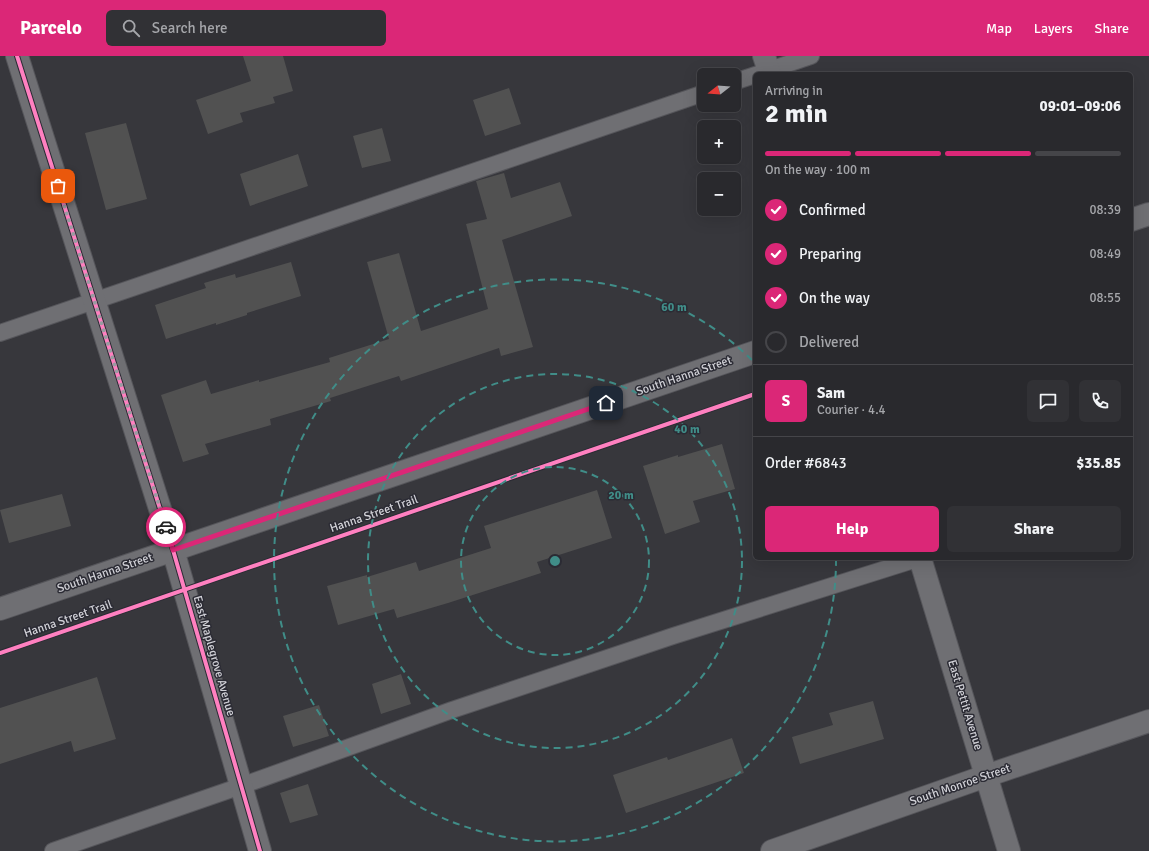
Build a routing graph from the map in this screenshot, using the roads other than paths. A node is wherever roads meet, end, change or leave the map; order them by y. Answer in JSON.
{"nodes":[{"id":1,"x":17,"y":56,"type":"edge"},
{"id":2,"x":811,"y":56,"type":"edge"},
{"id":3,"x":763,"y":70,"type":"edge"},
{"id":4,"x":753,"y":74,"type":"edge"},
{"id":5,"x":741,"y":79,"type":"edge"},
{"id":6,"x":697,"y":95,"type":"edge"},
{"id":7,"x":1149,"y":214,"type":"edge"},
{"id":8,"x":1133,"y":219,"type":"edge"},
{"id":9,"x":95,"y":301,"type":"junction"},
{"id":10,"x":0,"y":333,"type":"edge"},
{"id":11,"x":753,"y":353,"type":"edge"},
{"id":12,"x":173,"y":550,"type":"junction"},
{"id":13,"x":914,"y":560,"type":"edge"},
{"id":14,"x":921,"y":560,"type":"edge"},
{"id":15,"x":0,"y":609,"type":"edge"},
{"id":16,"x":1149,"y":721,"type":"edge"},
{"id":17,"x":986,"y":776,"type":"junction"},
{"id":18,"x":241,"y":786,"type":"junction"},
{"id":19,"x":53,"y":851,"type":"edge"},
{"id":20,"x":260,"y":851,"type":"edge"},
{"id":21,"x":772,"y":851,"type":"edge"},
{"id":22,"x":1010,"y":851,"type":"edge"}],
"edges":[{"from":1,"to":9,"type":"street","name":"East Maplegrove Avenue"},
{"from":2,"to":3,"type":"lane"},
{"from":4,"to":5,"type":"lane"},
{"from":6,"to":9,"type":"lane"},
{"from":7,"to":8,"type":"street"},
{"from":9,"to":10,"type":"lane"},
{"from":9,"to":12,"type":"street","name":"East Maplegrove Avenue"},
{"from":11,"to":12,"type":"street","name":"South Hanna Street"},
{"from":12,"to":15,"type":"street","name":"South Hanna Street"},
{"from":12,"to":18,"type":"street","name":"East Maplegrove Avenue"},
{"from":13,"to":18,"type":"lane"},
{"from":14,"to":17,"type":"street","name":"East Pettit Avenue"},
{"from":16,"to":17,"type":"street","name":"South Monroe Street"},
{"from":17,"to":21,"type":"street","name":"South Monroe Street"},
{"from":17,"to":22,"type":"street","name":"East Pettit Avenue"},
{"from":18,"to":19,"type":"lane"},
{"from":18,"to":20,"type":"street","name":"East Maplegrove Avenue"}]}
